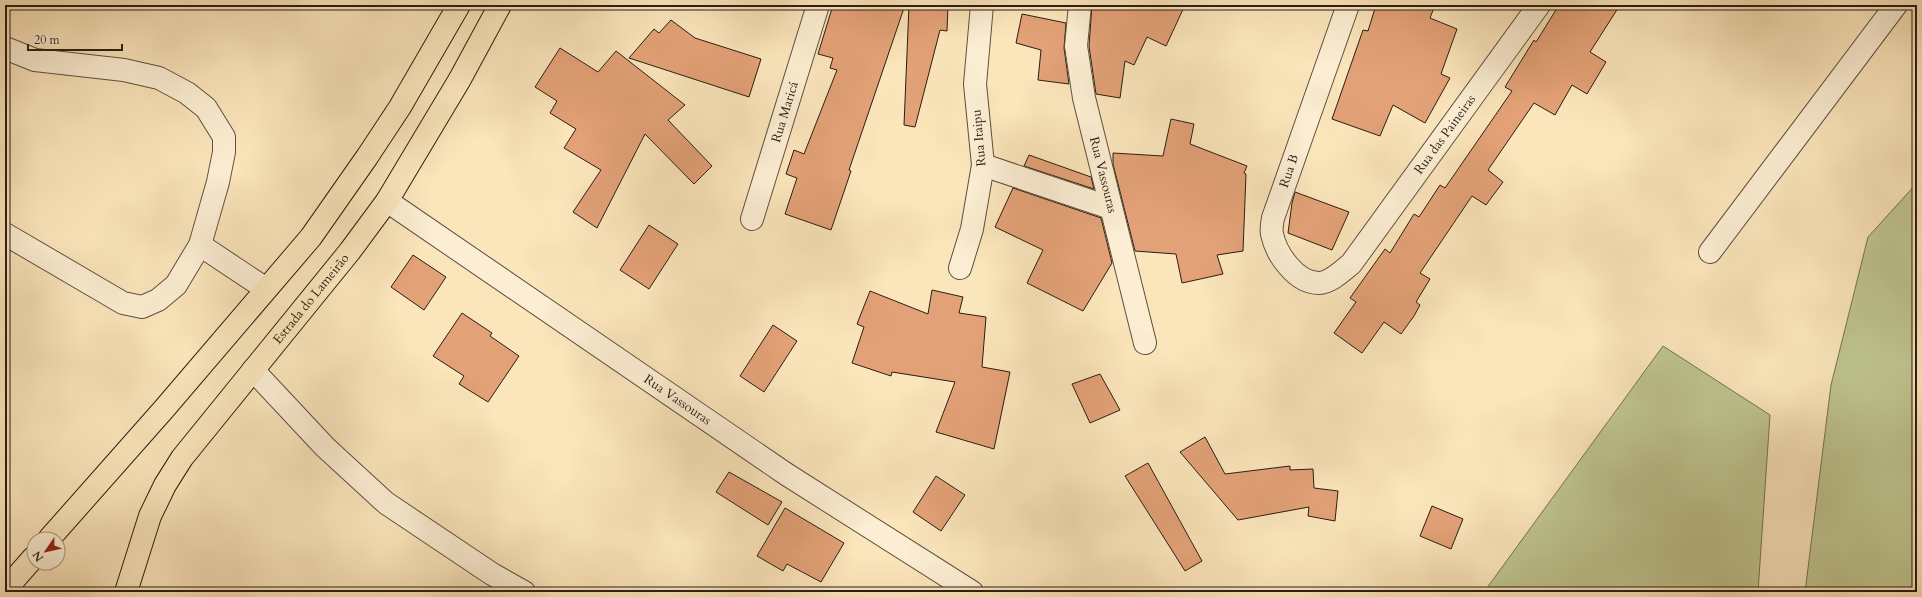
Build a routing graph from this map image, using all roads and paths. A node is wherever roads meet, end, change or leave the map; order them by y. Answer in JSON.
{"nodes":[{"id":1,"x":459,"y":5,"type":"edge"},
{"id":2,"x":500,"y":5,"type":"edge"},
{"id":3,"x":818,"y":5,"type":"edge"},
{"id":4,"x":982,"y":5,"type":"edge"},
{"id":5,"x":1080,"y":5,"type":"edge"},
{"id":6,"x":1348,"y":5,"type":"edge"},
{"id":7,"x":1539,"y":5,"type":"edge"},
{"id":8,"x":1896,"y":5,"type":"edge"},
{"id":9,"x":5,"y":48,"type":"edge"},
{"id":10,"x":983,"y":165,"type":"junction"},
{"id":11,"x":387,"y":202,"type":"junction"},
{"id":12,"x":1112,"y":208,"type":"junction"},
{"id":13,"x":752,"y":219,"type":"dead end"},
{"id":14,"x":5,"y":234,"type":"edge"},
{"id":15,"x":200,"y":244,"type":"junction"},
{"id":16,"x":1710,"y":252,"type":"dead end"},
{"id":17,"x":1351,"y":264,"type":"joint"},
{"id":18,"x":960,"y":268,"type":"dead end"},
{"id":19,"x":266,"y":289,"type":"junction"},
{"id":20,"x":1145,"y":343,"type":"dead end"},
{"id":21,"x":253,"y":370,"type":"junction"},
{"id":22,"x":56,"y":531,"type":"edge"},
{"id":23,"x":26,"y":566,"type":"edge"},
{"id":24,"x":5,"y":590,"type":"edge"},
{"id":25,"x":126,"y":592,"type":"edge"},
{"id":26,"x":524,"y":592,"type":"edge"},
{"id":27,"x":972,"y":592,"type":"edge"}],
"edges":[{"from":1,"to":19,"type":"main road"},
{"from":2,"to":11,"type":"main road","name":"Estrada do Lameirão"},
{"from":3,"to":13,"type":"street","name":"Rua Maricá"},
{"from":4,"to":10,"type":"street","name":"Rua Itaipu"},
{"from":5,"to":12,"type":"street","name":"Rua Vassouras"},
{"from":6,"to":17,"type":"street","name":"Rua B"},
{"from":7,"to":17,"type":"street","name":"Rua das Paineiras"},
{"from":8,"to":16,"type":"street"},
{"from":9,"to":15,"type":"street"},
{"from":10,"to":12,"type":"street"},
{"from":10,"to":18,"type":"street","name":"Rua Itaipu"},
{"from":11,"to":21,"type":"main road","name":"Estrada do Lameirão"},
{"from":11,"to":27,"type":"street","name":"Rua Vassouras"},
{"from":12,"to":20,"type":"street","name":"Rua Vassouras"},
{"from":14,"to":15,"type":"street"},
{"from":15,"to":19,"type":"street"},
{"from":19,"to":22,"type":"main road"},
{"from":21,"to":25,"type":"main road","name":"Estrada do Lameirão"},
{"from":21,"to":26,"type":"street"},
{"from":23,"to":24,"type":"main road"}]}
